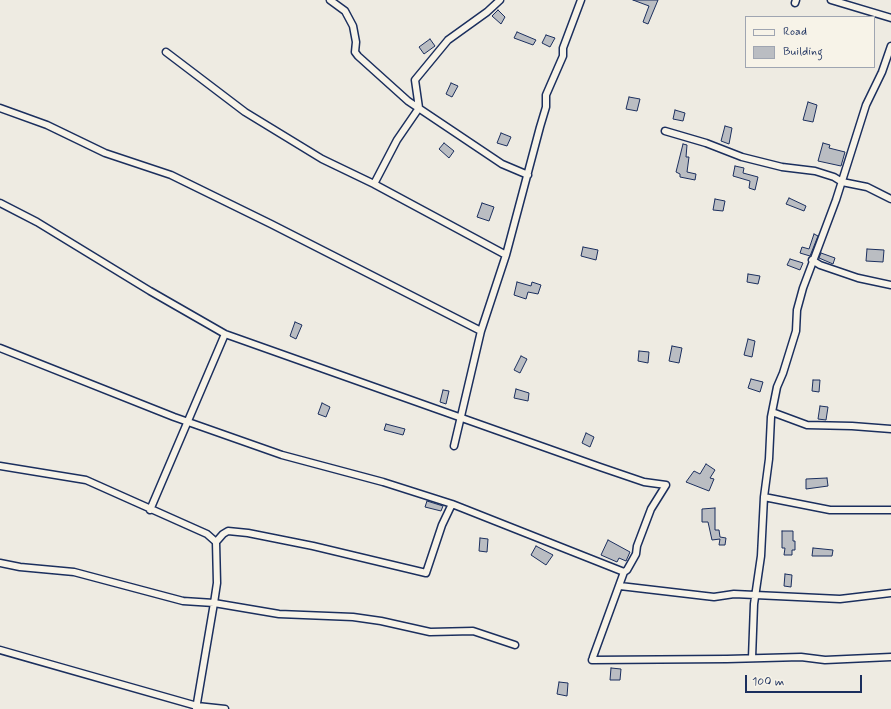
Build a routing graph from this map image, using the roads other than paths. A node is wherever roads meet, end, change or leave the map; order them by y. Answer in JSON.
{"nodes":[{"id":1,"x":330,"y":0,"type":"edge"},
{"id":2,"x":500,"y":0,"type":"edge"},
{"id":3,"x":581,"y":0,"type":"edge"},
{"id":4,"x":831,"y":0,"type":"edge"},
{"id":5,"x":891,"y":18,"type":"edge"},
{"id":6,"x":891,"y":46,"type":"edge"},
{"id":7,"x":166,"y":52,"type":"dead end"},
{"id":8,"x":0,"y":108,"type":"edge"},
{"id":9,"x":419,"y":108,"type":"junction"},
{"id":10,"x":665,"y":131,"type":"dead end"},
{"id":11,"x":528,"y":176,"type":"junction"},
{"id":12,"x":842,"y":182,"type":"junction"},
{"id":13,"x":374,"y":184,"type":"junction"},
{"id":14,"x":891,"y":199,"type":"edge"},
{"id":15,"x":0,"y":203,"type":"edge"},
{"id":16,"x":506,"y":255,"type":"junction"},
{"id":17,"x":812,"y":260,"type":"junction"},
{"id":18,"x":891,"y":285,"type":"edge"},
{"id":19,"x":481,"y":331,"type":"junction"},
{"id":20,"x":225,"y":334,"type":"junction"},
{"id":21,"x":0,"y":348,"type":"edge"},
{"id":22,"x":772,"y":412,"type":"junction"},
{"id":23,"x":461,"y":418,"type":"junction"},
{"id":24,"x":188,"y":422,"type":"junction"},
{"id":25,"x":891,"y":429,"type":"edge"},
{"id":26,"x":454,"y":446,"type":"dead end"},
{"id":27,"x":0,"y":466,"type":"edge"},
{"id":28,"x":764,"y":497,"type":"junction"},
{"id":29,"x":452,"y":504,"type":"junction"},
{"id":30,"x":150,"y":510,"type":"junction"},
{"id":31,"x":891,"y":510,"type":"edge"},
{"id":32,"x":216,"y":542,"type":"junction"},
{"id":33,"x":0,"y":563,"type":"edge"},
{"id":34,"x":624,"y":572,"type":"junction"},
{"id":35,"x":620,"y":586,"type":"junction"},
{"id":36,"x":891,"y":593,"type":"edge"},
{"id":37,"x":755,"y":595,"type":"junction"},
{"id":38,"x":214,"y":604,"type":"junction"},
{"id":39,"x":516,"y":644,"type":"dead end"},
{"id":40,"x":0,"y":650,"type":"edge"},
{"id":41,"x":891,"y":657,"type":"edge"},
{"id":42,"x":752,"y":658,"type":"junction"},
{"id":43,"x":197,"y":708,"type":"edge"},
{"id":44,"x":225,"y":709,"type":"edge"}],
"edges":[{"from":1,"to":9,"type":"street"},
{"from":2,"to":9,"type":"street"},
{"from":3,"to":11,"type":"street"},
{"from":4,"to":5,"type":"street"},
{"from":6,"to":12,"type":"street"},
{"from":7,"to":13,"type":"street"},
{"from":8,"to":19,"type":"street"},
{"from":9,"to":11,"type":"street"},
{"from":9,"to":13,"type":"street"},
{"from":10,"to":12,"type":"street"},
{"from":11,"to":16,"type":"street"},
{"from":12,"to":14,"type":"street"},
{"from":12,"to":17,"type":"street"},
{"from":13,"to":16,"type":"street"},
{"from":15,"to":20,"type":"street"},
{"from":16,"to":19,"type":"street"},
{"from":17,"to":18,"type":"street"},
{"from":17,"to":22,"type":"street"},
{"from":19,"to":23,"type":"street"},
{"from":20,"to":23,"type":"street"},
{"from":20,"to":24,"type":"street"},
{"from":21,"to":24,"type":"street"},
{"from":22,"to":25,"type":"street"},
{"from":22,"to":28,"type":"street"},
{"from":23,"to":26,"type":"street"},
{"from":23,"to":34,"type":"street"},
{"from":24,"to":29,"type":"street"},
{"from":24,"to":30,"type":"street"},
{"from":27,"to":30,"type":"street"},
{"from":28,"to":31,"type":"street"},
{"from":28,"to":37,"type":"street"},
{"from":29,"to":32,"type":"street"},
{"from":29,"to":34,"type":"street"},
{"from":30,"to":32,"type":"street"},
{"from":32,"to":38,"type":"street"},
{"from":33,"to":38,"type":"street"},
{"from":34,"to":35,"type":"street"},
{"from":35,"to":37,"type":"street"},
{"from":35,"to":42,"type":"street"},
{"from":36,"to":37,"type":"street"},
{"from":37,"to":42,"type":"street"},
{"from":38,"to":39,"type":"street"},
{"from":38,"to":43,"type":"street"},
{"from":40,"to":43,"type":"street"},
{"from":41,"to":42,"type":"street"},
{"from":43,"to":44,"type":"street"}]}
